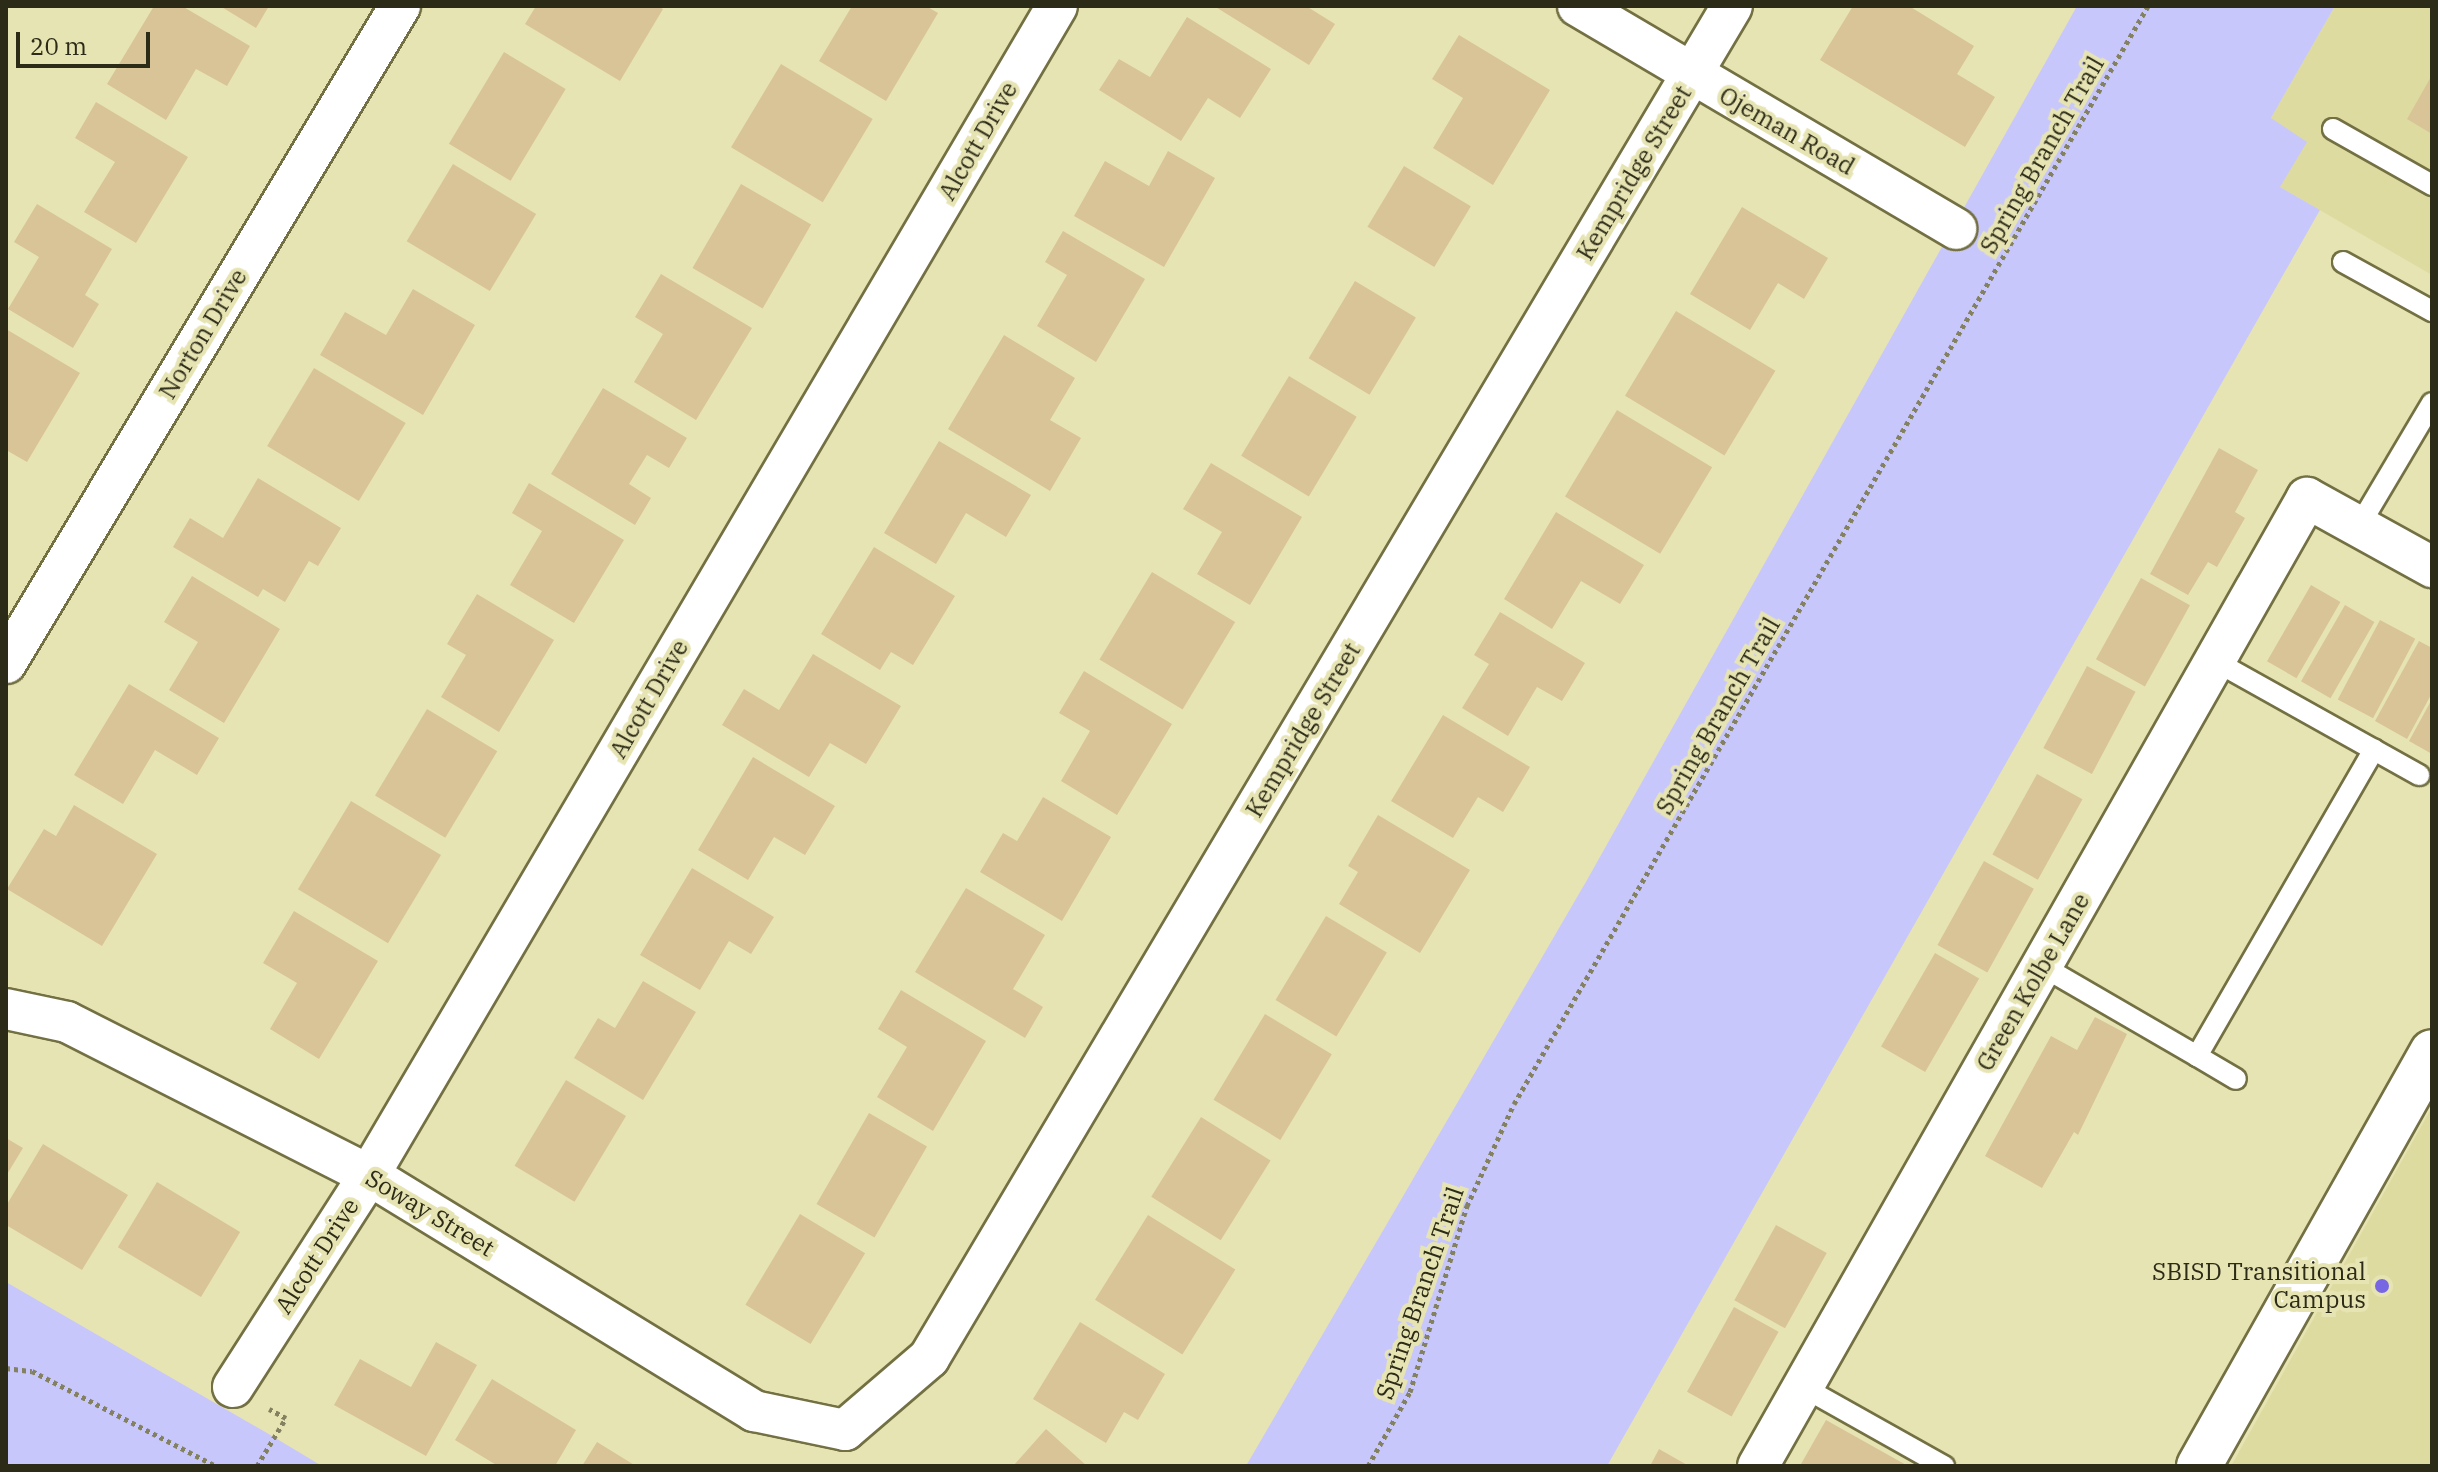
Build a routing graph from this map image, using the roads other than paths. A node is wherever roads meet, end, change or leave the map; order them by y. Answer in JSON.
{"nodes":[{"id":1,"x":400,"y":6,"type":"edge"},
{"id":2,"x":1057,"y":6,"type":"edge"},
{"id":3,"x":1578,"y":6,"type":"edge"},
{"id":4,"x":1732,"y":6,"type":"edge"},
{"id":5,"x":1691,"y":75,"type":"junction"},
{"id":6,"x":2333,"y":129,"type":"dead end"},
{"id":7,"x":2432,"y":185,"type":"edge"},
{"id":8,"x":1956,"y":229,"type":"dead end"},
{"id":9,"x":2343,"y":262,"type":"dead end"},
{"id":10,"x":2432,"y":311,"type":"edge"},
{"id":11,"x":2432,"y":403,"type":"edge"},
{"id":12,"x":2359,"y":526,"type":"junction"},
{"id":13,"x":2432,"y":567,"type":"edge"},
{"id":14,"x":2215,"y":661,"type":"junction"},
{"id":15,"x":6,"y":663,"type":"edge"},
{"id":16,"x":2374,"y":750,"type":"junction"},
{"id":17,"x":2419,"y":775,"type":"dead end"},
{"id":18,"x":2042,"y":966,"type":"junction"},
{"id":19,"x":6,"y":1009,"type":"edge"},
{"id":20,"x":2432,"y":1052,"type":"edge"},
{"id":21,"x":2197,"y":1056,"type":"junction"},
{"id":22,"x":2236,"y":1079,"type":"dead end"},
{"id":23,"x":369,"y":1175,"type":"junction"},
{"id":24,"x":233,"y":1387,"type":"road end"},
{"id":25,"x":1803,"y":1387,"type":"junction"},
{"id":26,"x":845,"y":1430,"type":"joint"},
{"id":27,"x":1758,"y":1466,"type":"edge"},
{"id":28,"x":1944,"y":1466,"type":"edge"},
{"id":29,"x":2199,"y":1466,"type":"edge"}],
"edges":[{"from":1,"to":15,"type":"street","name":"Norton Drive"},
{"from":2,"to":23,"type":"street","name":"Alcott Drive"},
{"from":3,"to":5,"type":"street","name":"Ojeman Road"},
{"from":4,"to":5,"type":"street","name":"Kempridge Street"},
{"from":5,"to":8,"type":"street","name":"Ojeman Road"},
{"from":5,"to":26,"type":"street","name":"Kempridge Street"},
{"from":6,"to":7,"type":"lane"},
{"from":9,"to":10,"type":"lane"},
{"from":11,"to":12,"type":"lane"},
{"from":12,"to":13,"type":"street"},
{"from":12,"to":14,"type":"street","name":"Green Kolbe Lane"},
{"from":14,"to":16,"type":"lane"},
{"from":14,"to":18,"type":"street","name":"Green Kolbe Lane"},
{"from":16,"to":17,"type":"lane"},
{"from":16,"to":21,"type":"lane"},
{"from":18,"to":21,"type":"lane"},
{"from":18,"to":25,"type":"street","name":"Green Kolbe Lane"},
{"from":19,"to":23,"type":"street","name":"Soway Street"},
{"from":20,"to":29,"type":"street"},
{"from":21,"to":22,"type":"lane"},
{"from":23,"to":24,"type":"street","name":"Alcott Drive"},
{"from":23,"to":26,"type":"street","name":"Soway Street"},
{"from":25,"to":27,"type":"street","name":"Green Kolbe Lane"},
{"from":25,"to":28,"type":"lane"}]}
